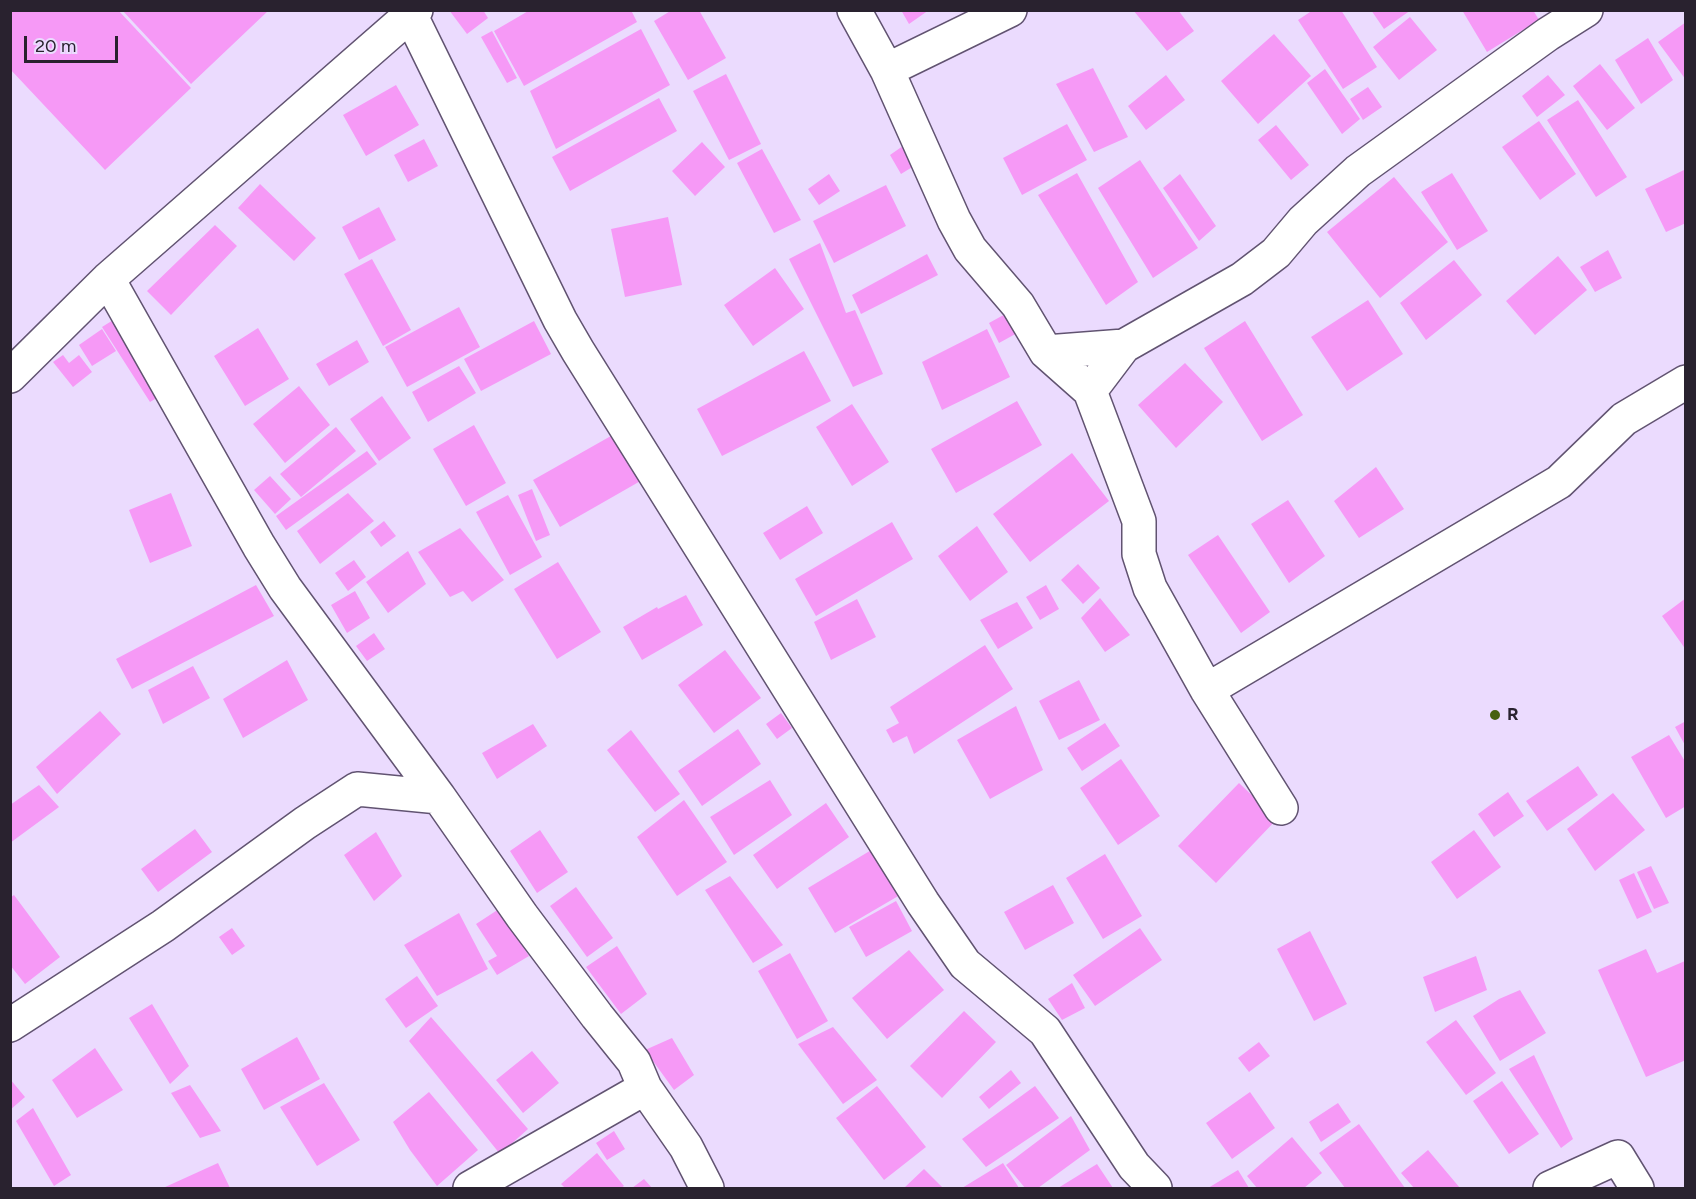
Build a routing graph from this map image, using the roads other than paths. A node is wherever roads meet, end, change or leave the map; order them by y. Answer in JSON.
{"nodes":[{"id":1,"x":854,"y":10,"type":"edge"},
{"id":2,"x":1010,"y":10,"type":"edge"},
{"id":3,"x":1586,"y":10,"type":"edge"},
{"id":4,"x":413,"y":13,"type":"edge"},
{"id":5,"x":887,"y":70,"type":"junction"},
{"id":6,"x":108,"y":279,"type":"junction"},
{"id":7,"x":1124,"y":346,"type":"junction"},
{"id":8,"x":1046,"y":352,"type":"junction"},
{"id":9,"x":10,"y":376,"type":"edge"},
{"id":10,"x":1686,"y":382,"type":"edge"},
{"id":11,"x":1090,"y":391,"type":"junction"},
{"id":12,"x":1207,"y":690,"type":"junction"},
{"id":13,"x":439,"y":797,"type":"junction"},
{"id":14,"x":1281,"y":808,"type":"dead end"},
{"id":15,"x":10,"y":1024,"type":"edge"},
{"id":16,"x":645,"y":1088,"type":"junction"},
{"id":17,"x":470,"y":1188,"type":"edge"},
{"id":18,"x":707,"y":1188,"type":"edge"},
{"id":19,"x":1155,"y":1188,"type":"edge"},
{"id":20,"x":1550,"y":1188,"type":"edge"},
{"id":21,"x":1637,"y":1188,"type":"edge"}],
"edges":[{"from":1,"to":5,"type":"street"},
{"from":2,"to":5,"type":"street"},
{"from":3,"to":7,"type":"street"},
{"from":4,"to":6,"type":"street"},
{"from":4,"to":19,"type":"street"},
{"from":5,"to":8,"type":"street"},
{"from":6,"to":9,"type":"street"},
{"from":6,"to":13,"type":"street"},
{"from":7,"to":8,"type":"street"},
{"from":7,"to":11,"type":"street"},
{"from":8,"to":11,"type":"street"},
{"from":10,"to":12,"type":"street"},
{"from":11,"to":12,"type":"street"},
{"from":12,"to":14,"type":"street"},
{"from":13,"to":15,"type":"street"},
{"from":13,"to":16,"type":"street"},
{"from":16,"to":17,"type":"street"},
{"from":16,"to":18,"type":"street"},
{"from":20,"to":21,"type":"street"}]}
